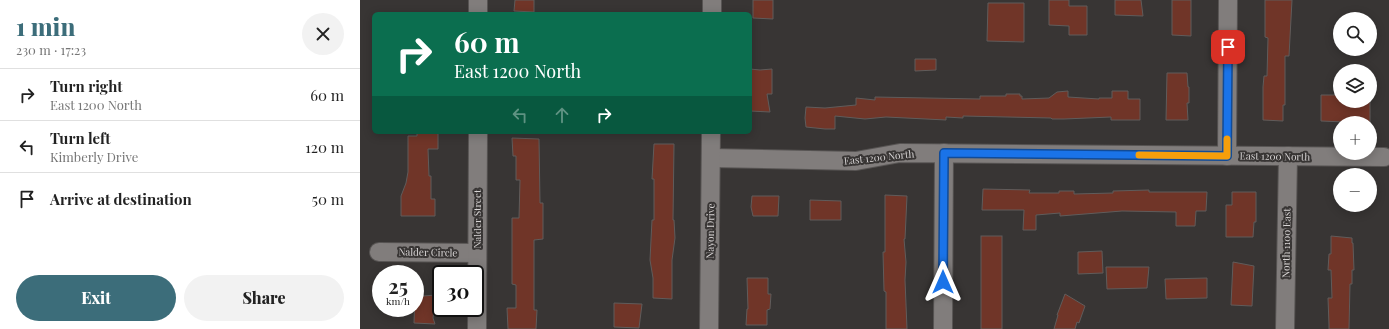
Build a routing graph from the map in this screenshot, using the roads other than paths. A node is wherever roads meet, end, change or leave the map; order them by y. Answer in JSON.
{"nodes":[{"id":1,"x":478,"y":0,"type":"edge"},
{"id":2,"x":712,"y":0,"type":"edge"},
{"id":3,"x":1228,"y":0,"type":"edge"},
{"id":4,"x":478,"y":12,"type":"edge"},
{"id":5,"x":712,"y":12,"type":"edge"},
{"id":6,"x":478,"y":134,"type":"edge"},
{"id":7,"x":711,"y":134,"type":"edge"},
{"id":8,"x":944,"y":153,"type":"junction"},
{"id":9,"x":1227,"y":156,"type":"junction"},
{"id":10,"x":1288,"y":156,"type":"junction"},
{"id":11,"x":1384,"y":157,"type":"dead end"},
{"id":12,"x":711,"y":158,"type":"junction"},
{"id":13,"x":379,"y":252,"type":"dead end"},
{"id":14,"x":477,"y":253,"type":"junction"},
{"id":15,"x":477,"y":329,"type":"edge"},
{"id":16,"x":709,"y":329,"type":"edge"},
{"id":17,"x":943,"y":329,"type":"edge"},
{"id":18,"x":1285,"y":329,"type":"edge"}],
"edges":[{"from":1,"to":4,"type":"street"},
{"from":2,"to":5,"type":"street"},
{"from":3,"to":9,"type":"street"},
{"from":6,"to":14,"type":"street","name":"Nalder Street"},
{"from":7,"to":12,"type":"street","name":"Nayon Drive"},
{"from":8,"to":9,"type":"street","name":"East 1200 North"},
{"from":8,"to":12,"type":"street","name":"East 1200 North"},
{"from":8,"to":17,"type":"street"},
{"from":9,"to":10,"type":"street","name":"East 1200 North"},
{"from":10,"to":11,"type":"street","name":"East 1200 North"},
{"from":10,"to":18,"type":"street","name":"North 1100 East"},
{"from":12,"to":16,"type":"street","name":"Nayon Drive"},
{"from":13,"to":14,"type":"street","name":"Nalder Circle"},
{"from":14,"to":15,"type":"street","name":"Nalder Street"}]}
